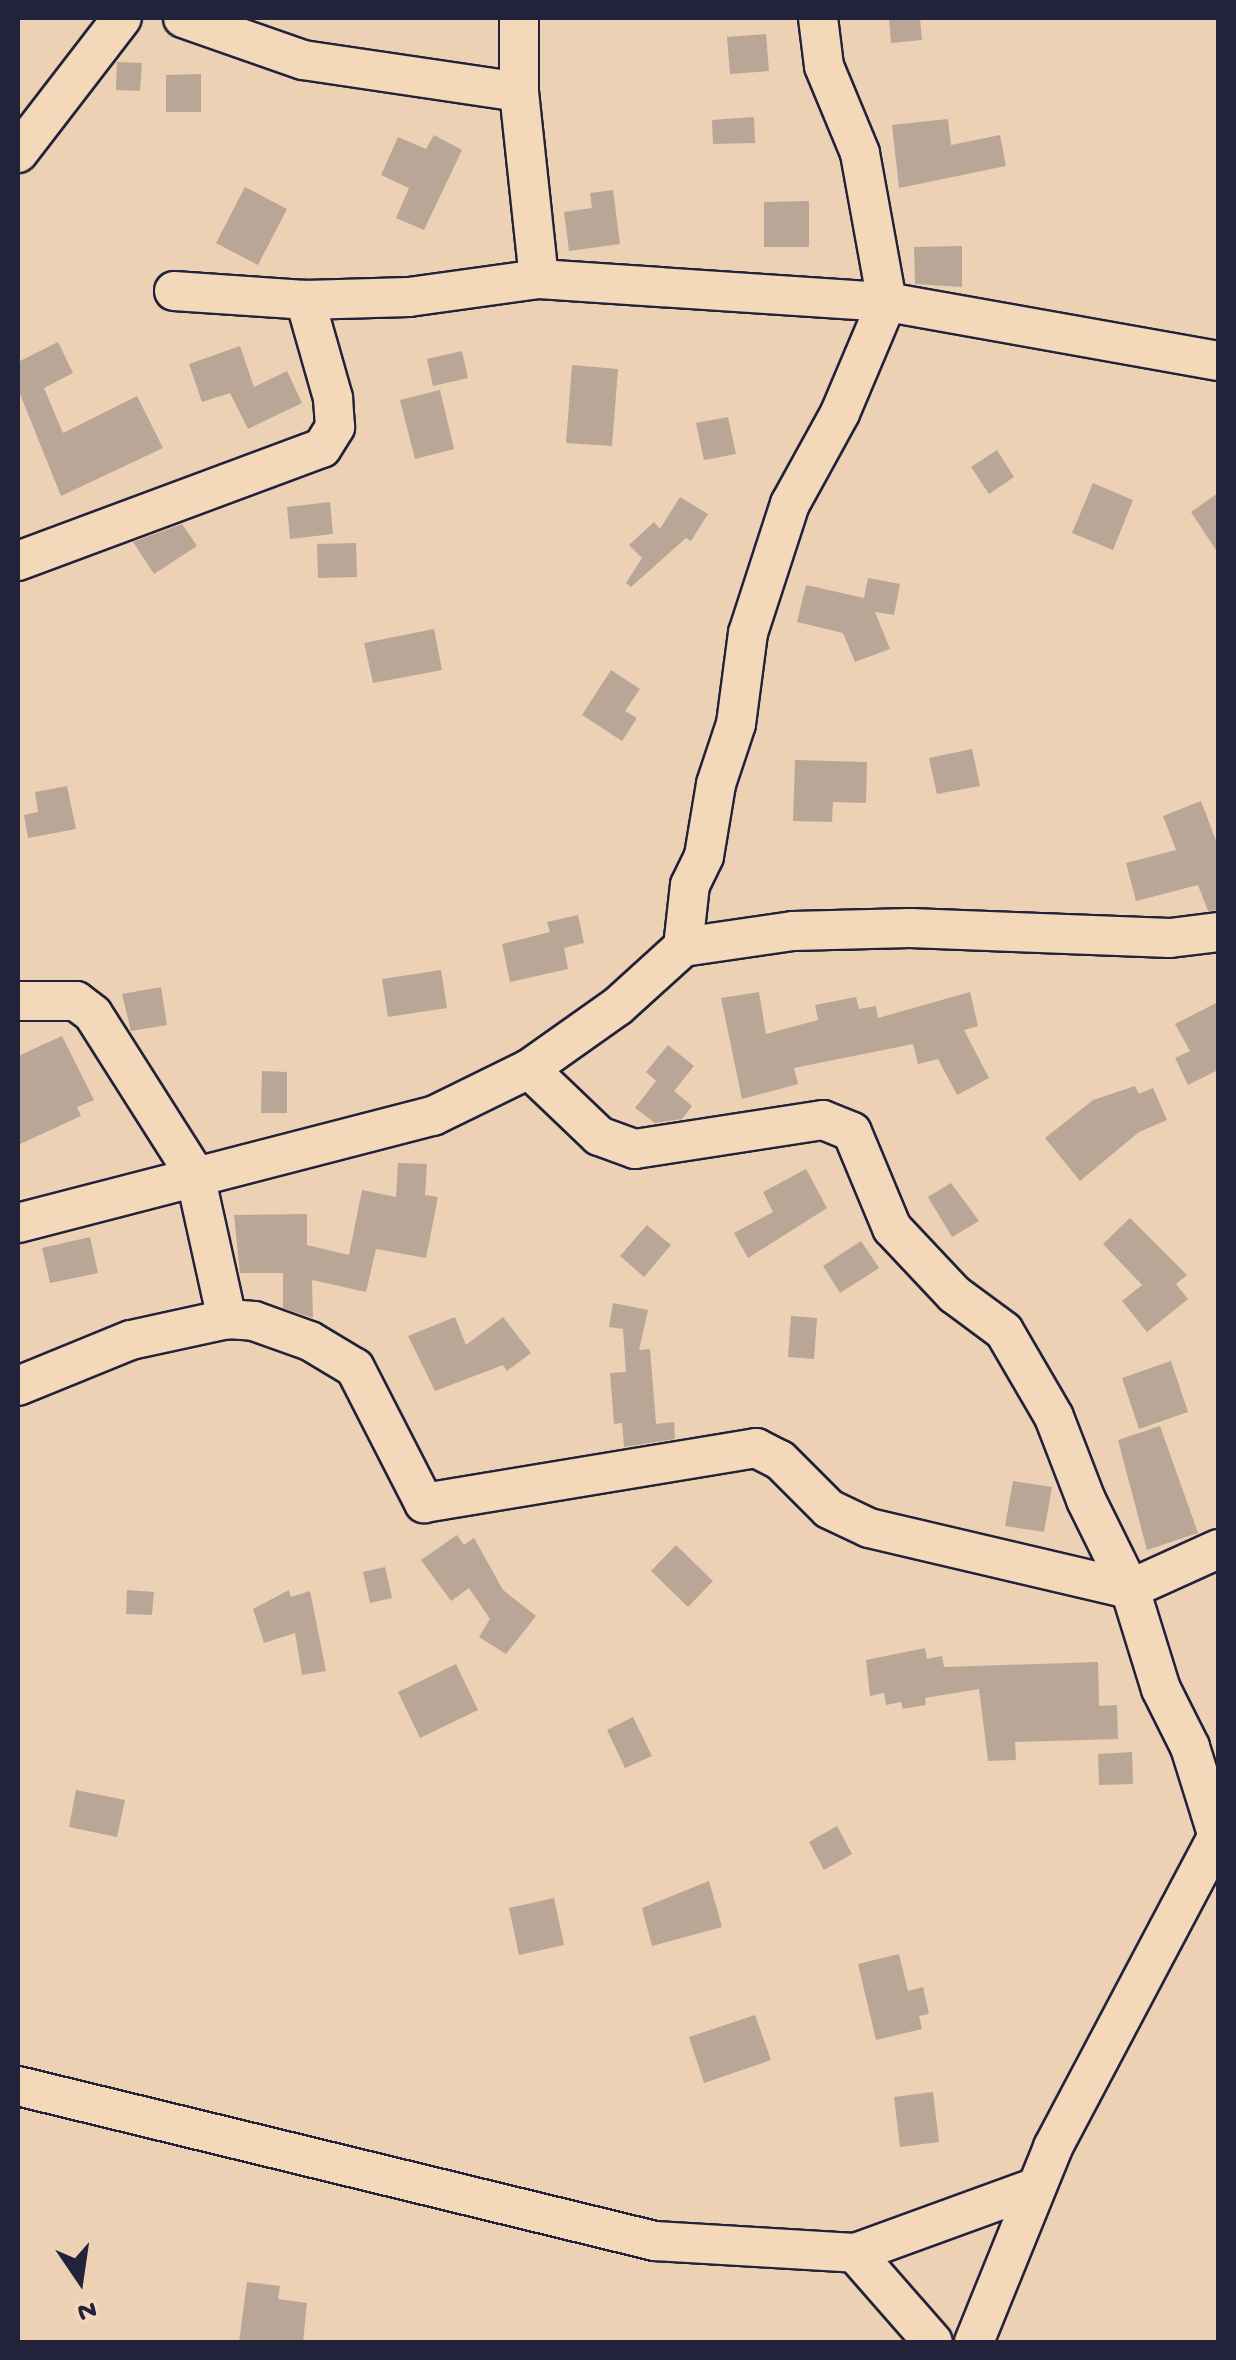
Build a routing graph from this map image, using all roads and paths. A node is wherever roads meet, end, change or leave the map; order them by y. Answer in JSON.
{"nodes":[{"id":1,"x":122,"y":18,"type":"edge"},
{"id":2,"x":183,"y":18,"type":"edge"},
{"id":3,"x":519,"y":18,"type":"edge"},
{"id":4,"x":818,"y":18,"type":"edge"},
{"id":5,"x":518,"y":92,"type":"junction"},
{"id":6,"x":18,"y":154,"type":"edge"},
{"id":7,"x":539,"y":279,"type":"junction"},
{"id":8,"x":174,"y":291,"type":"dead end"},
{"id":9,"x":306,"y":300,"type":"junction"},
{"id":10,"x":887,"y":302,"type":"junction"},
{"id":11,"x":1218,"y":361,"type":"edge"},
{"id":12,"x":18,"y":561,"type":"edge"},
{"id":13,"x":1218,"y":932,"type":"edge"},
{"id":14,"x":683,"y":947,"type":"junction"},
{"id":15,"x":18,"y":1001,"type":"edge"},
{"id":16,"x":529,"y":1069,"type":"junction"},
{"id":17,"x":195,"y":1175,"type":"junction"},
{"id":18,"x":18,"y":1223,"type":"edge"},
{"id":19,"x":227,"y":1319,"type":"junction"},
{"id":20,"x":18,"y":1386,"type":"edge"},
{"id":21,"x":1218,"y":1549,"type":"edge"},
{"id":22,"x":1130,"y":1588,"type":"junction"},
{"id":23,"x":1218,"y":1837,"type":"edge"},
{"id":24,"x":18,"y":2086,"type":"edge"},
{"id":25,"x":1034,"y":2188,"type":"junction"},
{"id":26,"x":855,"y":2253,"type":"junction"},
{"id":27,"x":934,"y":2342,"type":"edge"},
{"id":28,"x":974,"y":2342,"type":"edge"}],
"edges":[{"from":1,"to":6,"type":"street"},
{"from":2,"to":5,"type":"street"},
{"from":3,"to":5,"type":"street"},
{"from":4,"to":10,"type":"street"},
{"from":5,"to":7,"type":"street"},
{"from":7,"to":9,"type":"street"},
{"from":7,"to":10,"type":"street"},
{"from":8,"to":9,"type":"street"},
{"from":9,"to":12,"type":"street"},
{"from":10,"to":11,"type":"street"},
{"from":10,"to":14,"type":"street"},
{"from":13,"to":14,"type":"street"},
{"from":14,"to":16,"type":"street"},
{"from":15,"to":17,"type":"street"},
{"from":16,"to":17,"type":"street"},
{"from":16,"to":22,"type":"street"},
{"from":17,"to":18,"type":"street"},
{"from":17,"to":19,"type":"street"},
{"from":19,"to":20,"type":"street"},
{"from":19,"to":22,"type":"street"},
{"from":21,"to":22,"type":"street"},
{"from":22,"to":23,"type":"street"},
{"from":23,"to":25,"type":"street"},
{"from":24,"to":26,"type":"street"},
{"from":25,"to":26,"type":"street"},
{"from":25,"to":28,"type":"street"},
{"from":26,"to":27,"type":"street"}]}
